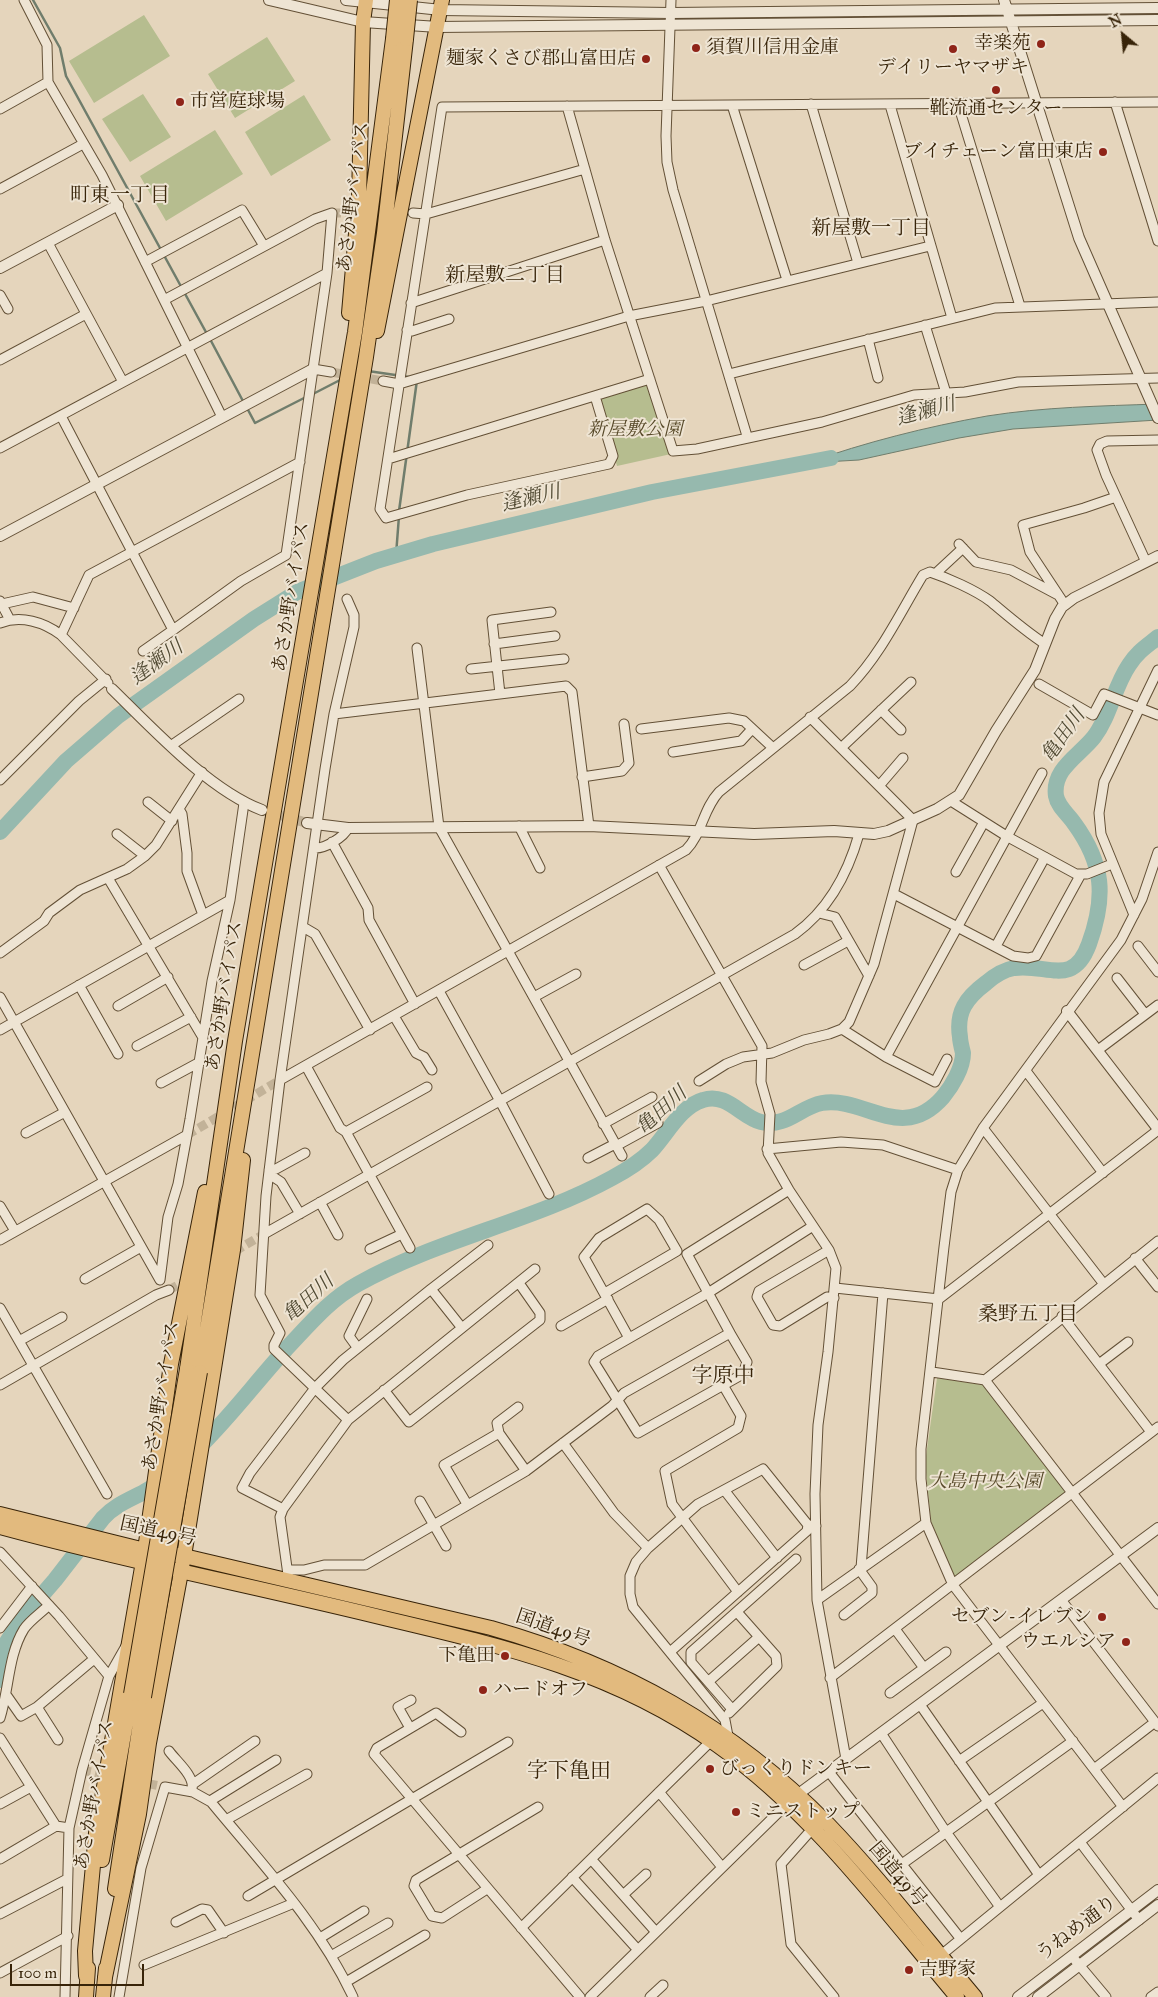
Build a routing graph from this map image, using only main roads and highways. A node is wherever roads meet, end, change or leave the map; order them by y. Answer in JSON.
{"nodes":[{"id":1,"x":397,"y":0,"type":"edge"},
{"id":2,"x":410,"y":0,"type":"edge"},
{"id":3,"x":366,"y":2,"type":"edge"},
{"id":4,"x":441,"y":5,"type":"edge"},
{"id":5,"x":400,"y":39,"type":"junction"},
{"id":6,"x":366,"y":357,"type":"junction"},
{"id":7,"x":349,"y":366,"type":"junction"},
{"id":8,"x":235,"y":1041,"type":"junction"},
{"id":9,"x":243,"y":1114,"type":"junction"},
{"id":10,"x":193,"y":1370,"type":"junction"},
{"id":11,"x":0,"y":1514,"type":"edge"},
{"id":12,"x":0,"y":1527,"type":"edge"},
{"id":13,"x":184,"y":1556,"type":"junction"},
{"id":14,"x":144,"y":1557,"type":"junction"},
{"id":15,"x":180,"y":1572,"type":"junction"},
{"id":16,"x":138,"y":1696,"type":"junction"},
{"id":17,"x":792,"y":1799,"type":"junction"},
{"id":18,"x":86,"y":1976,"type":"junction"},
{"id":19,"x":105,"y":1977,"type":"junction"},
{"id":20,"x":86,"y":1997,"type":"edge"},
{"id":21,"x":103,"y":1997,"type":"edge"},
{"id":22,"x":957,"y":1997,"type":"edge"},
{"id":23,"x":975,"y":1997,"type":"edge"}],
"edges":[{"from":1,"to":5,"type":"highway","name":"あさか野バイパス","bridge":true},
{"from":2,"to":5,"type":"highway","name":"あさか野バイパス","bridge":true},
{"from":3,"to":7,"type":"highway"},
{"from":4,"to":6,"type":"highway"},
{"from":5,"to":6,"type":"highway","name":"あさか野バイパス"},
{"from":5,"to":7,"type":"highway","name":"あさか野バイパス"},
{"from":6,"to":9,"type":"highway","name":"あさか野バイパス"},
{"from":7,"to":8,"type":"highway","name":"あさか野バイパス"},
{"from":8,"to":10,"type":"highway","name":"あさか野バイパス"},
{"from":8,"to":14,"type":"highway"},
{"from":9,"to":10,"type":"highway","name":"あさか野バイパス"},
{"from":9,"to":13,"type":"highway"},
{"from":10,"to":16,"type":"highway","name":"あさか野バイパス","bridge":true},
{"from":11,"to":14,"type":"highway","name":"国道49号"},
{"from":12,"to":14,"type":"highway","name":"国道49号"},
{"from":13,"to":14,"type":"highway","name":"国道49号"},
{"from":13,"to":15,"type":"highway"},
{"from":13,"to":17,"type":"highway","name":"国道49号"},
{"from":14,"to":15,"type":"highway","name":"国道49号"},
{"from":14,"to":18,"type":"highway"},
{"from":15,"to":17,"type":"highway","name":"国道49号"},
{"from":15,"to":19,"type":"highway"},
{"from":16,"to":18,"type":"highway","name":"あさか野バイパス"},
{"from":16,"to":19,"type":"highway","name":"あさか野バイパス"},
{"from":17,"to":22,"type":"highway","name":"国道49号"},
{"from":17,"to":23,"type":"highway","name":"国道49号"},
{"from":18,"to":20,"type":"highway","name":"あさか野バイパス"},
{"from":19,"to":21,"type":"highway","name":"あさか野バイパス"}]}
